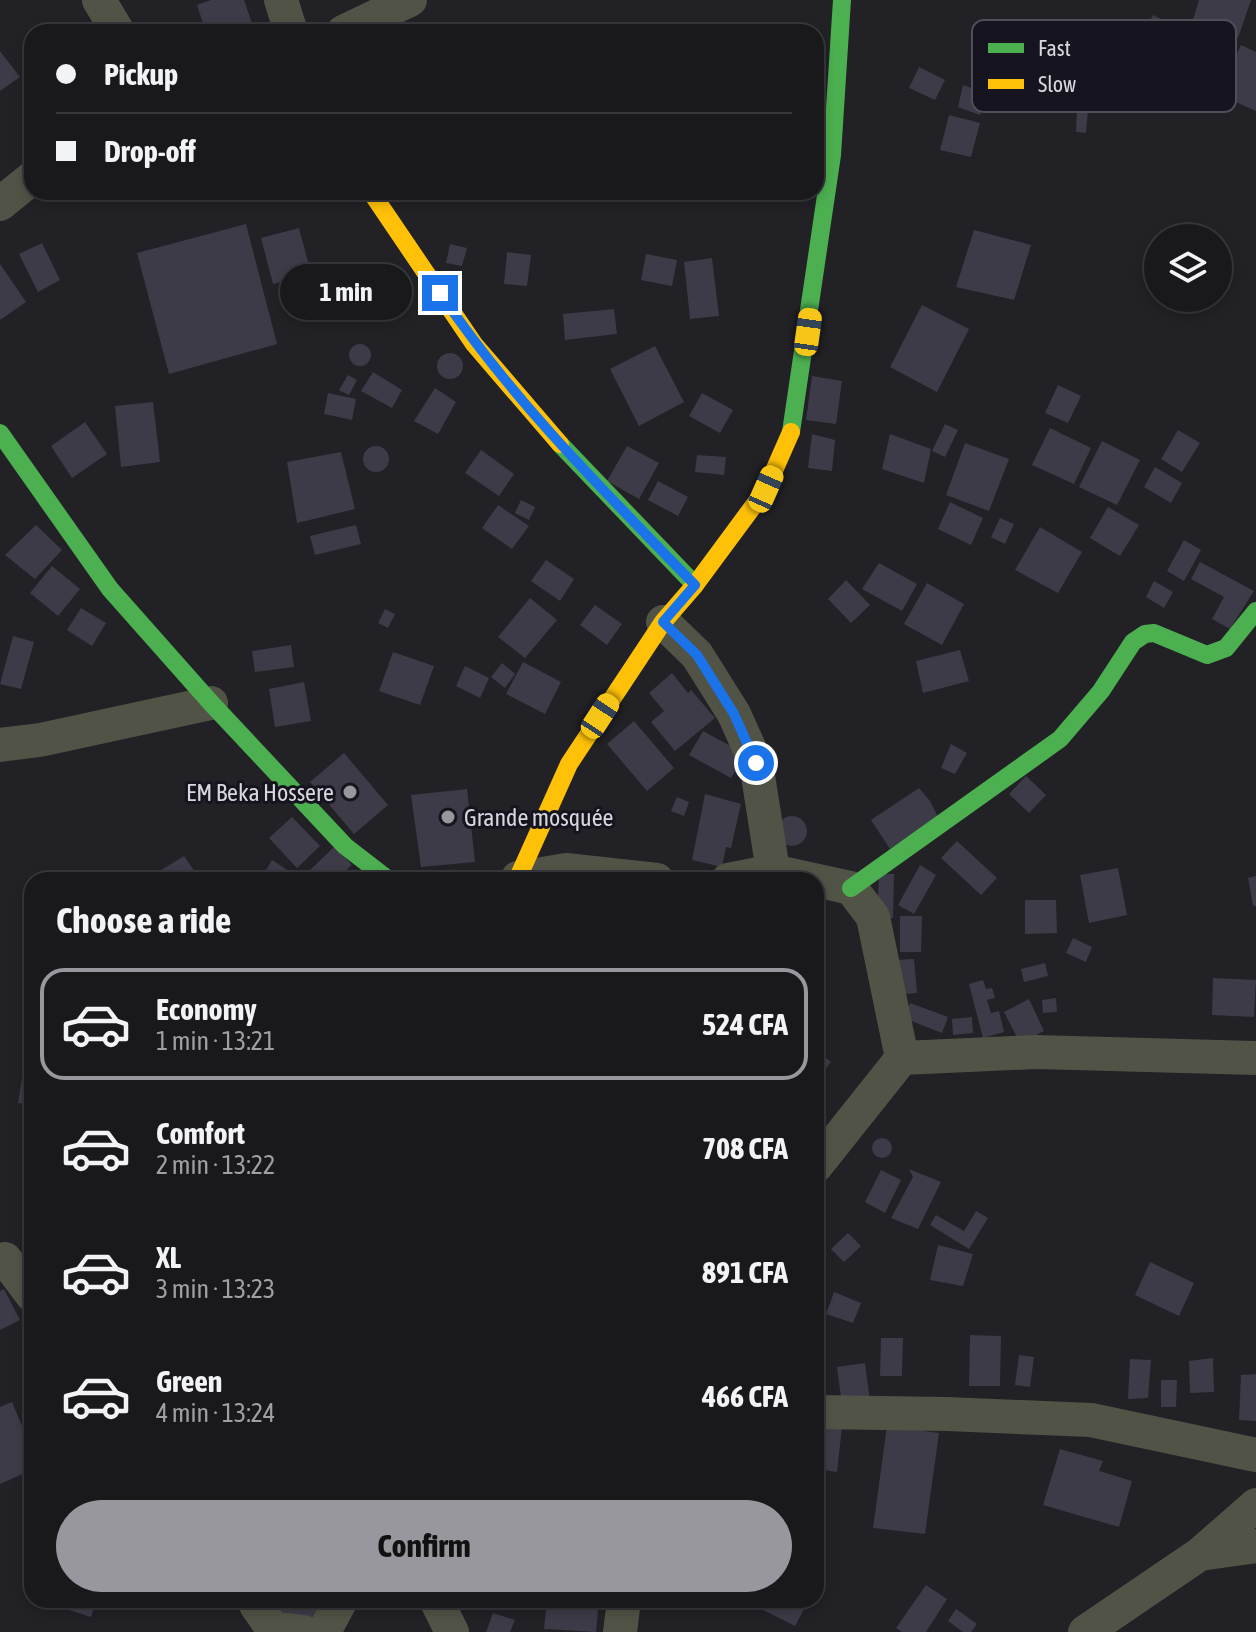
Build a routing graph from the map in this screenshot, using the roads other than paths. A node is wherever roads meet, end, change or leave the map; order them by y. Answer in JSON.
{"nodes":[{"id":1,"x":99,"y":0,"type":"edge"},
{"id":2,"x":281,"y":0,"type":"edge"},
{"id":3,"x":410,"y":0,"type":"edge"},
{"id":4,"x":842,"y":0,"type":"edge"},
{"id":5,"x":113,"y":24,"type":"edge"},
{"id":6,"x":288,"y":24,"type":"edge"},
{"id":7,"x":360,"y":24,"type":"edge"},
{"id":8,"x":24,"y":184,"type":"edge"},
{"id":9,"x":376,"y":200,"type":"edge"},
{"id":10,"x":0,"y":204,"type":"edge"},
{"id":11,"x":0,"y":433,"type":"edge"},
{"id":12,"x":695,"y":585,"type":"junction"},
{"id":13,"x":1256,"y":611,"type":"edge"},
{"id":14,"x":663,"y":622,"type":"junction"},
{"id":15,"x":211,"y":703,"type":"junction"},
{"id":16,"x":0,"y":745,"type":"edge"},
{"id":17,"x":773,"y":871,"type":"junction"},
{"id":18,"x":379,"y":872,"type":"edge"},
{"id":19,"x":521,"y":872,"type":"edge"},
{"id":20,"x":555,"y":872,"type":"edge"},
{"id":21,"x":584,"y":872,"type":"edge"},
{"id":22,"x":768,"y":872,"type":"edge"},
{"id":23,"x":778,"y":872,"type":"edge"},
{"id":24,"x":824,"y":882,"type":"edge"},
{"id":25,"x":851,"y":888,"type":"junction"},
{"id":26,"x":902,"y":1058,"type":"junction"},
{"id":27,"x":1256,"y":1058,"type":"edge"},
{"id":28,"x":824,"y":1156,"type":"edge"},
{"id":29,"x":12,"y":1255,"type":"edge"},
{"id":30,"x":24,"y":1279,"type":"edge"},
{"id":31,"x":824,"y":1412,"type":"edge"},
{"id":32,"x":1256,"y":1455,"type":"edge"},
{"id":33,"x":1256,"y":1505,"type":"edge"},
{"id":34,"x":1256,"y":1546,"type":"edge"},
{"id":35,"x":1200,"y":1554,"type":"junction"},
{"id":36,"x":258,"y":1608,"type":"edge"},
{"id":37,"x":337,"y":1608,"type":"edge"},
{"id":38,"x":440,"y":1608,"type":"edge"},
{"id":39,"x":623,"y":1608,"type":"edge"},
{"id":40,"x":1094,"y":1630,"type":"edge"},
{"id":41,"x":304,"y":1632,"type":"edge"},
{"id":42,"x":324,"y":1632,"type":"edge"},
{"id":43,"x":452,"y":1632,"type":"edge"},
{"id":44,"x":620,"y":1632,"type":"edge"}],
"edges":[{"from":1,"to":5,"type":"street"},
{"from":2,"to":6,"type":"street"},
{"from":3,"to":7,"type":"street"},
{"from":4,"to":12,"type":"street"},
{"from":8,"to":10,"type":"street"},
{"from":9,"to":12,"type":"street"},
{"from":11,"to":15,"type":"street"},
{"from":12,"to":14,"type":"street"},
{"from":13,"to":25,"type":"street"},
{"from":14,"to":17,"type":"street"},
{"from":14,"to":19,"type":"street"},
{"from":15,"to":16,"type":"street"},
{"from":15,"to":18,"type":"street"},
{"from":17,"to":22,"type":"street"},
{"from":17,"to":23,"type":"street"},
{"from":20,"to":21,"type":"street"},
{"from":24,"to":25,"type":"street"},
{"from":25,"to":26,"type":"street"},
{"from":26,"to":27,"type":"street"},
{"from":26,"to":28,"type":"street"},
{"from":29,"to":30,"type":"street"},
{"from":31,"to":32,"type":"street"},
{"from":33,"to":35,"type":"street"},
{"from":34,"to":35,"type":"street"},
{"from":35,"to":40,"type":"street"},
{"from":36,"to":41,"type":"street"},
{"from":37,"to":42,"type":"street"},
{"from":38,"to":43,"type":"street"},
{"from":39,"to":44,"type":"street"}]}
